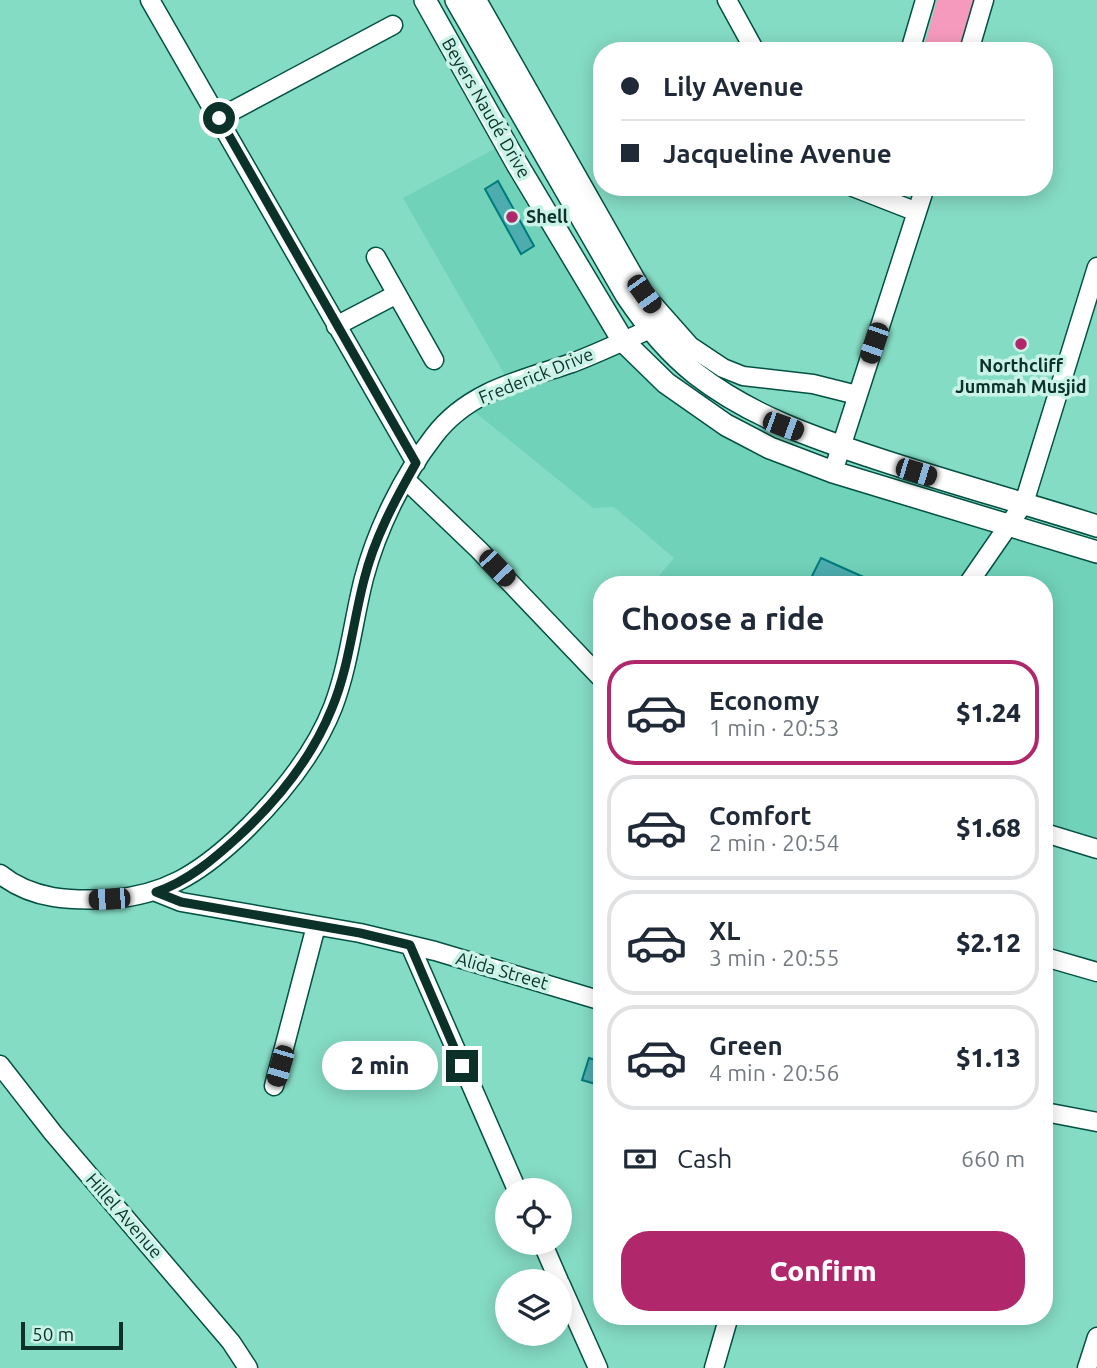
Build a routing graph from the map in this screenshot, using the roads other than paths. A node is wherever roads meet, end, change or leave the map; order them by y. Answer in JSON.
{"nodes":[{"id":1,"x":150,"y":0,"type":"edge"},
{"id":2,"x":425,"y":0,"type":"edge"},
{"id":3,"x":456,"y":0,"type":"edge"},
{"id":4,"x":477,"y":0,"type":"edge"},
{"id":5,"x":727,"y":0,"type":"edge"},
{"id":6,"x":925,"y":0,"type":"edge"},
{"id":7,"x":984,"y":0,"type":"edge"},
{"id":8,"x":393,"y":25,"type":"dead end"},
{"id":9,"x":750,"y":42,"type":"edge"},
{"id":10,"x":913,"y":42,"type":"edge"},
{"id":11,"x":972,"y":42,"type":"edge"},
{"id":12,"x":219,"y":118,"type":"junction"},
{"id":13,"x":880,"y":196,"type":"edge"},
{"id":14,"x":922,"y":196,"type":"edge"},
{"id":15,"x":917,"y":212,"type":"junction"},
{"id":16,"x":376,"y":257,"type":"dead end"},
{"id":17,"x":1097,"y":267,"type":"edge"},
{"id":18,"x":1094,"y":291,"type":"edge"},
{"id":19,"x":397,"y":294,"type":"junction"},
{"id":20,"x":336,"y":326,"type":"junction"},
{"id":21,"x":650,"y":329,"type":"junction"},
{"id":22,"x":623,"y":341,"type":"junction"},
{"id":23,"x":434,"y":360,"type":"dead end"},
{"id":24,"x":857,"y":395,"type":"junction"},
{"id":25,"x":840,"y":447,"type":"junction"},
{"id":26,"x":416,"y":463,"type":"junction"},
{"id":27,"x":833,"y":472,"type":"junction"},
{"id":28,"x":406,"y":480,"type":"junction"},
{"id":29,"x":1024,"y":503,"type":"junction"},
{"id":30,"x":1012,"y":524,"type":"junction"},
{"id":31,"x":1097,"y":526,"type":"edge"},
{"id":32,"x":1097,"y":552,"type":"edge"},
{"id":33,"x":974,"y":576,"type":"edge"},
{"id":34,"x":593,"y":670,"type":"edge"},
{"id":35,"x":1053,"y":835,"type":"edge"},
{"id":36,"x":1097,"y":849,"type":"edge"},
{"id":37,"x":0,"y":874,"type":"edge"},
{"id":38,"x":156,"y":892,"type":"junction"},
{"id":39,"x":316,"y":926,"type":"junction"},
{"id":40,"x":410,"y":945,"type":"junction"},
{"id":41,"x":1053,"y":959,"type":"edge"},
{"id":42,"x":1097,"y":972,"type":"edge"},
{"id":43,"x":593,"y":998,"type":"edge"},
{"id":44,"x":0,"y":1065,"type":"edge"},
{"id":45,"x":274,"y":1086,"type":"dead end"},
{"id":46,"x":1053,"y":1114,"type":"edge"},
{"id":47,"x":1097,"y":1122,"type":"edge"},
{"id":48,"x":512,"y":1178,"type":"edge"},
{"id":49,"x":572,"y":1309,"type":"edge"},
{"id":50,"x":726,"y":1325,"type":"edge"},
{"id":51,"x":1097,"y":1337,"type":"edge"},
{"id":52,"x":248,"y":1368,"type":"edge"},
{"id":53,"x":598,"y":1368,"type":"edge"},
{"id":54,"x":714,"y":1368,"type":"edge"},
{"id":55,"x":1087,"y":1368,"type":"edge"}],
"edges":[{"from":1,"to":12,"type":"street"},
{"from":2,"to":22,"type":"main road","name":"Beyers Naudé Drive"},
{"from":3,"to":21,"type":"main road","name":"Beyers Naudé Drive"},
{"from":4,"to":24,"type":"street"},
{"from":5,"to":9,"type":"street"},
{"from":6,"to":10,"type":"street"},
{"from":7,"to":11,"type":"street"},
{"from":8,"to":12,"type":"street"},
{"from":12,"to":20,"type":"street"},
{"from":13,"to":15,"type":"street"},
{"from":14,"to":15,"type":"street"},
{"from":15,"to":24,"type":"street"},
{"from":16,"to":19,"type":"street"},
{"from":17,"to":18,"type":"street"},
{"from":18,"to":29,"type":"street"},
{"from":19,"to":20,"type":"street"},
{"from":19,"to":23,"type":"street"},
{"from":20,"to":26,"type":"street"},
{"from":21,"to":22,"type":"street","name":"Frederick Drive"},
{"from":21,"to":25,"type":"main road","name":"Beyers Naudé Drive"},
{"from":22,"to":26,"type":"street","name":"Frederick Drive"},
{"from":22,"to":27,"type":"main road","name":"Beyers Naudé Drive"},
{"from":24,"to":25,"type":"street"},
{"from":25,"to":27,"type":"street"},
{"from":25,"to":29,"type":"main road","name":"Beyers Naudé Drive"},
{"from":26,"to":28,"type":"street","name":"Frederick Drive"},
{"from":27,"to":30,"type":"main road","name":"Beyers Naudé Drive"},
{"from":28,"to":34,"type":"street"},
{"from":28,"to":38,"type":"street","name":"Frederick Drive"},
{"from":29,"to":30,"type":"street"},
{"from":29,"to":31,"type":"main road","name":"Beyers Naudé Drive"},
{"from":30,"to":32,"type":"main road","name":"Beyers Naudé Drive"},
{"from":30,"to":33,"type":"street"},
{"from":35,"to":36,"type":"street"},
{"from":37,"to":38,"type":"street","name":"Frederick Drive"},
{"from":38,"to":39,"type":"street","name":"Alida Street"},
{"from":39,"to":40,"type":"street","name":"Alida Street"},
{"from":39,"to":45,"type":"street"},
{"from":40,"to":43,"type":"street","name":"Alida Street"},
{"from":40,"to":48,"type":"street"},
{"from":41,"to":42,"type":"street"},
{"from":44,"to":52,"type":"street","name":"Hillel Avenue"},
{"from":46,"to":47,"type":"street"},
{"from":49,"to":53,"type":"street"},
{"from":50,"to":54,"type":"street"},
{"from":51,"to":55,"type":"street"}]}
